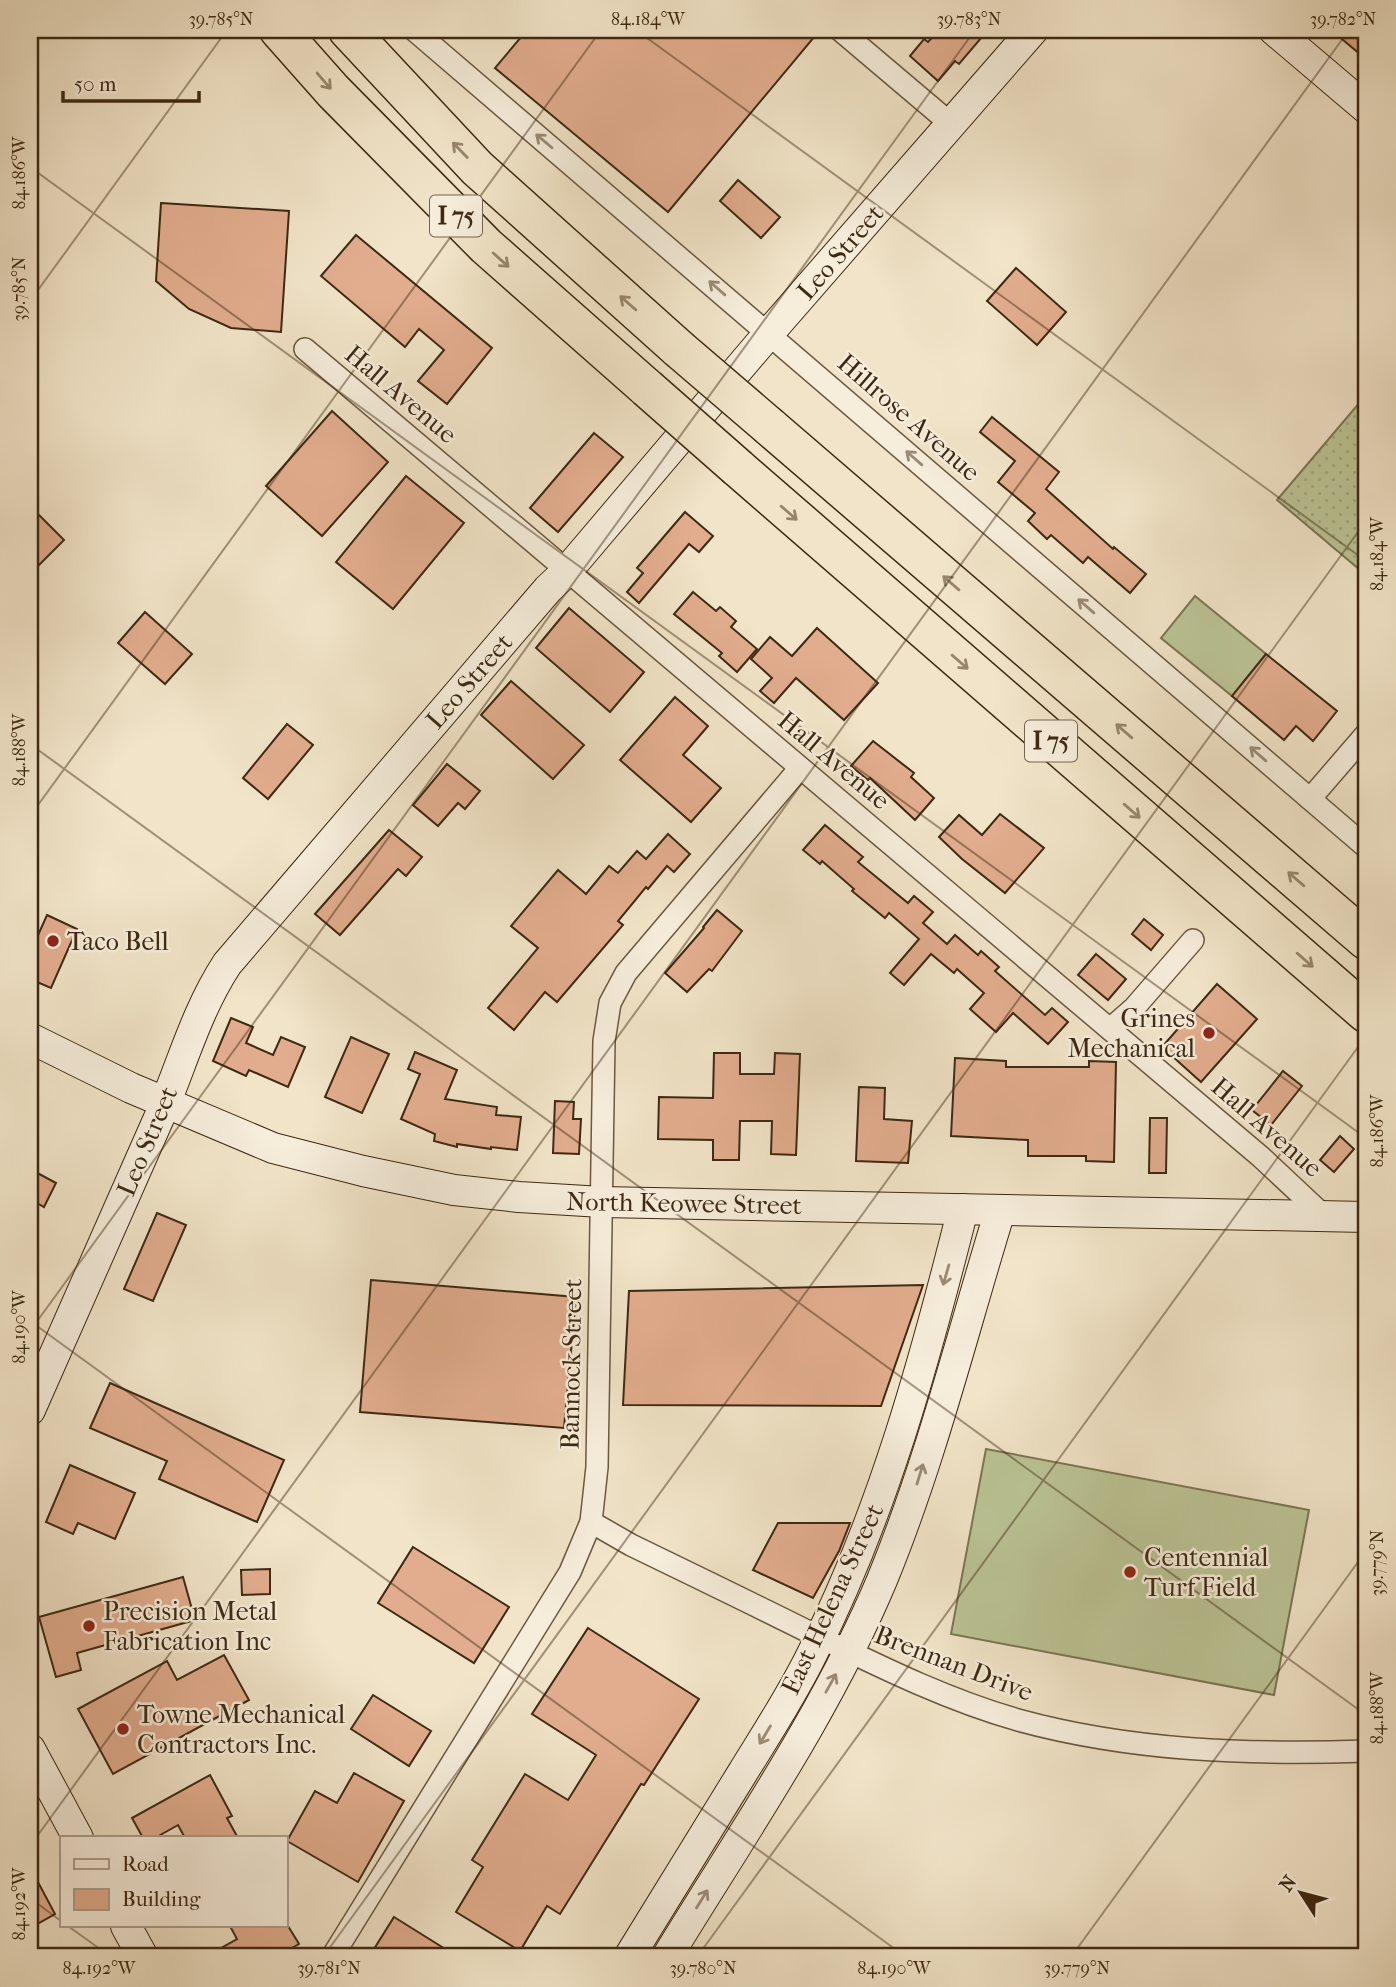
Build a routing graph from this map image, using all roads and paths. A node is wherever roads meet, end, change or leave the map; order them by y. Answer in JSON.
{"nodes":[{"id":1,"x":279,"y":30,"type":"edge"},
{"id":2,"x":348,"y":30,"type":"edge"},
{"id":3,"x":414,"y":30,"type":"edge"},
{"id":4,"x":840,"y":30,"type":"edge"},
{"id":5,"x":1032,"y":30,"type":"edge"},
{"id":6,"x":1274,"y":30,"type":"edge"},
{"id":7,"x":1366,"y":108,"type":"edge"},
{"id":8,"x":951,"y":124,"type":"junction"},
{"id":9,"x":769,"y":333,"type":"junction"},
{"id":10,"x":305,"y":349,"type":"dead end"},
{"id":11,"x":567,"y":571,"type":"junction"},
{"id":12,"x":1366,"y":734,"type":"edge"},
{"id":13,"x":800,"y":768,"type":"junction"},
{"id":14,"x":1310,"y":799,"type":"junction"},
{"id":15,"x":1366,"y":847,"type":"edge"},
{"id":16,"x":1193,"y":940,"type":"dead end"},
{"id":17,"x":1366,"y":940,"type":"edge"},
{"id":18,"x":1366,"y":1013,"type":"edge"},
{"id":19,"x":1110,"y":1029,"type":"junction"},
{"id":20,"x":30,"y":1038,"type":"edge"},
{"id":21,"x":165,"y":1103,"type":"junction"},
{"id":22,"x":602,"y":1202,"type":"junction"},
{"id":23,"x":963,"y":1209,"type":"junction"},
{"id":24,"x":1000,"y":1211,"type":"junction"},
{"id":25,"x":1325,"y":1216,"type":"junction"},
{"id":26,"x":1366,"y":1217,"type":"edge"},
{"id":27,"x":30,"y":1410,"type":"edge"},
{"id":28,"x":592,"y":1522,"type":"junction"},
{"id":29,"x":820,"y":1637,"type":"junction"},
{"id":30,"x":848,"y":1651,"type":"junction"},
{"id":31,"x":30,"y":1749,"type":"edge"},
{"id":32,"x":1366,"y":1751,"type":"edge"},
{"id":33,"x":706,"y":1832,"type":"junction"},
{"id":34,"x":77,"y":1836,"type":"edge"},
{"id":35,"x":733,"y":1849,"type":"junction"},
{"id":36,"x":127,"y":1927,"type":"edge"},
{"id":37,"x":143,"y":1957,"type":"edge"},
{"id":38,"x":332,"y":1957,"type":"edge"},
{"id":39,"x":629,"y":1957,"type":"edge"},
{"id":40,"x":667,"y":1957,"type":"edge"}],
"edges":[{"from":1,"to":18,"type":"highway","number":"I 75","one_way":true,"bridge":true},
{"from":17,"to":2,"type":"highway","number":"I 75","one_way":true,"bridge":true},
{"from":9,"to":3,"type":"street","name":"Hillrose Avenue","one_way":true},
{"from":4,"to":8,"type":"street"},
{"from":5,"to":8,"type":"street","name":"Leo Street"},
{"from":6,"to":7,"type":"street"},
{"from":8,"to":9,"type":"street","name":"Leo Street"},
{"from":9,"to":11,"type":"street","name":"Leo Street"},
{"from":14,"to":9,"type":"street","name":"Hillrose Avenue","one_way":true},
{"from":10,"to":11,"type":"street","name":"Hall Avenue"},
{"from":11,"to":13,"type":"street","name":"Hall Avenue"},
{"from":11,"to":21,"type":"street","name":"Leo Street"},
{"from":12,"to":14,"type":"street"},
{"from":13,"to":19,"type":"street","name":"Hall Avenue"},
{"from":13,"to":22,"type":"street","name":"Bannock Street"},
{"from":14,"to":15,"type":"street","name":"Hillrose Avenue"},
{"from":16,"to":19,"type":"street"},
{"from":19,"to":25,"type":"street","name":"Hall Avenue"},
{"from":20,"to":21,"type":"street","name":"North Keowee Street"},
{"from":21,"to":22,"type":"street","name":"North Keowee Street"},
{"from":21,"to":27,"type":"street","name":"Leo Street"},
{"from":22,"to":23,"type":"street","name":"North Keowee Street"},
{"from":22,"to":28,"type":"street","name":"Bannock Street"},
{"from":23,"to":24,"type":"street","name":"North Keowee Street"},
{"from":23,"to":29,"type":"street","name":"East Helena Street","one_way":true},
{"from":24,"to":25,"type":"street","name":"North Keowee Street"},
{"from":30,"to":24,"type":"street","name":"East Helena Street","one_way":true},
{"from":25,"to":26,"type":"street","name":"North Keowee Street"},
{"from":28,"to":29,"type":"street","name":"Brennan Drive"},
{"from":28,"to":38,"type":"street","name":"Bannock Street"},
{"from":29,"to":30,"type":"street","name":"Brennan Drive"},
{"from":29,"to":33,"type":"street","name":"East Helena Street","one_way":true},
{"from":30,"to":32,"type":"street","name":"Brennan Drive"},
{"from":35,"to":30,"type":"street","name":"East Helena Street","one_way":true},
{"from":31,"to":34,"type":"street"},
{"from":33,"to":35,"type":"street"},
{"from":33,"to":39,"type":"street","name":"East Helena Street"},
{"from":40,"to":35,"type":"street","name":"East Helena Street","one_way":true},
{"from":36,"to":37,"type":"street"}]}
